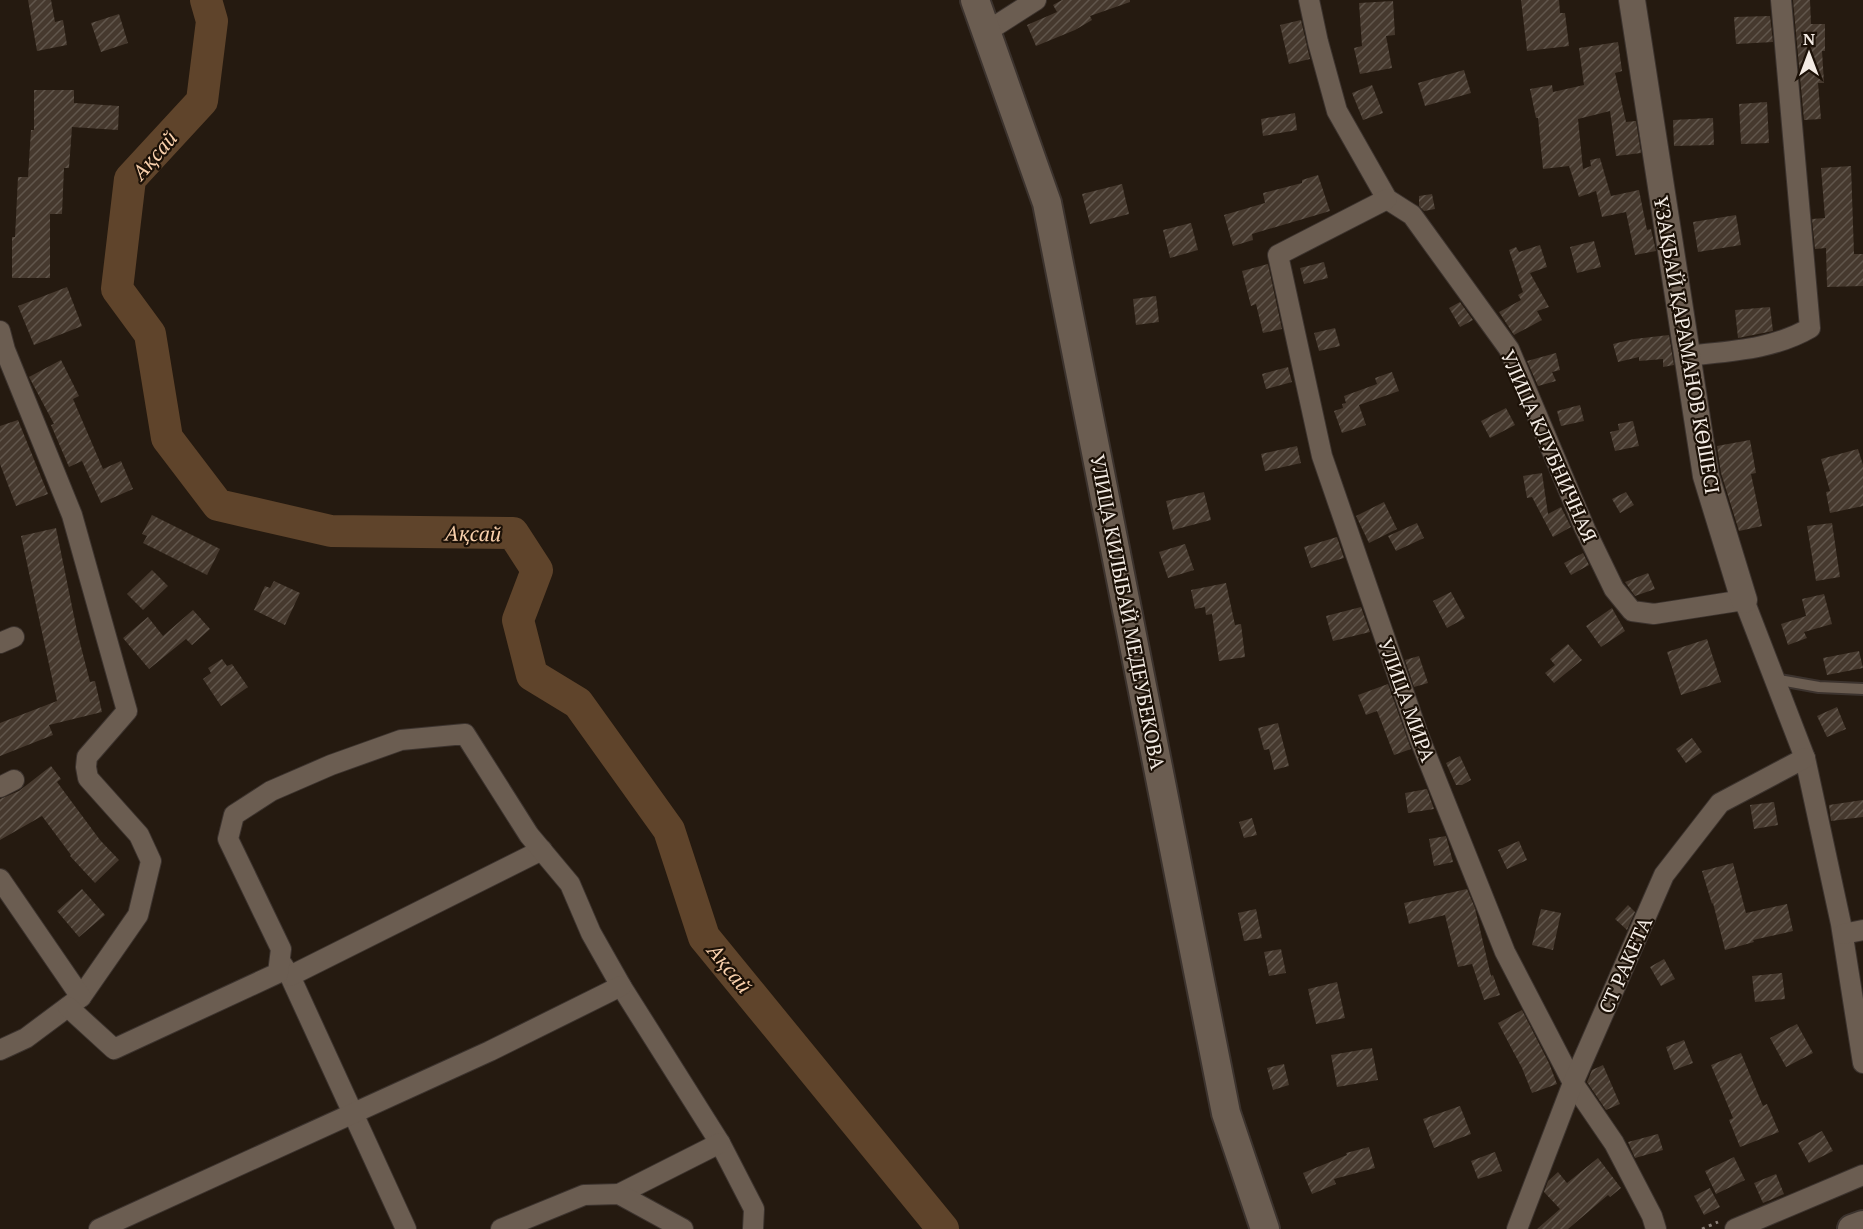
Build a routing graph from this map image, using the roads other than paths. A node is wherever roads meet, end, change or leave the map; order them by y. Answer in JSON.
{"nodes":[{"id":1,"x":975,"y":0,"type":"edge"},
{"id":2,"x":1036,"y":0,"type":"edge"},
{"id":3,"x":1309,"y":0,"type":"edge"},
{"id":4,"x":1632,"y":0,"type":"edge"},
{"id":5,"x":1780,"y":0,"type":"edge"},
{"id":6,"x":986,"y":32,"type":"junction"},
{"id":7,"x":1387,"y":199,"type":"junction"},
{"id":8,"x":0,"y":331,"type":"edge"},
{"id":9,"x":1687,"y":356,"type":"junction"},
{"id":10,"x":1744,"y":600,"type":"junction"},
{"id":11,"x":1774,"y":679,"type":"junction"},
{"id":12,"x":1863,"y":689,"type":"edge"},
{"id":13,"x":1805,"y":758,"type":"junction"},
{"id":14,"x":542,"y":850,"type":"junction"},
{"id":15,"x":0,"y":879,"type":"edge"},
{"id":16,"x":1842,"y":929,"type":"junction"},
{"id":17,"x":1863,"y":930,"type":"edge"},
{"id":18,"x":285,"y":968,"type":"junction"},
{"id":19,"x":621,"y":986,"type":"junction"},
{"id":20,"x":75,"y":1002,"type":"junction"},
{"id":21,"x":0,"y":1050,"type":"edge"},
{"id":22,"x":1863,"y":1063,"type":"edge"},
{"id":23,"x":1573,"y":1083,"type":"junction"},
{"id":24,"x":352,"y":1114,"type":"junction"},
{"id":25,"x":720,"y":1143,"type":"junction"},
{"id":26,"x":1863,"y":1175,"type":"edge"},
{"id":27,"x":619,"y":1194,"type":"junction"},
{"id":28,"x":1771,"y":1222,"type":"edge"},
{"id":29,"x":1863,"y":1225,"type":"edge"},
{"id":30,"x":99,"y":1229,"type":"edge"},
{"id":31,"x":406,"y":1229,"type":"edge"},
{"id":32,"x":501,"y":1229,"type":"edge"},
{"id":33,"x":683,"y":1229,"type":"edge"},
{"id":34,"x":753,"y":1229,"type":"edge"},
{"id":35,"x":1265,"y":1229,"type":"edge"},
{"id":36,"x":1516,"y":1229,"type":"edge"},
{"id":37,"x":1656,"y":1229,"type":"edge"},
{"id":38,"x":1735,"y":1229,"type":"edge"},
{"id":39,"x":1852,"y":1229,"type":"edge"}],
"edges":[{"from":1,"to":6,"type":"main road","name":"УЛИЦА КИЛЫБАЙ МЕДЕУБЕКОВА"},
{"from":2,"to":6,"type":"street"},
{"from":3,"to":7,"type":"street","name":"УЛИЦА КЛУБНИЧНАЯ"},
{"from":4,"to":9,"type":"street","name":"ҰЗАҚБАЙ ҚАРАМАНОВ КӨШЕСІ"},
{"from":5,"to":9,"type":"street"},
{"from":6,"to":35,"type":"main road","name":"УЛИЦА КИЛЫБАЙ МЕДЕУБЕКОВА"},
{"from":7,"to":10,"type":"street","name":"УЛИЦА КЛУБНИЧНАЯ"},
{"from":7,"to":23,"type":"street","name":"УЛИЦА МИРА"},
{"from":8,"to":20,"type":"street"},
{"from":9,"to":10,"type":"street","name":"ҰЗАҚБАЙ ҚАРАМАНОВ КӨШЕСІ"},
{"from":10,"to":11,"type":"street","name":"ҰЗАҚБАЙ ҚАРАМАНОВ КӨШЕСІ"},
{"from":11,"to":12,"type":"lane"},
{"from":11,"to":13,"type":"street","name":"ҰЗАҚБАЙ ҚАРАМАНОВ КӨШЕСІ"},
{"from":13,"to":16,"type":"street","name":"ҰЗАҚБАЙ ҚАРАМАНОВ КӨШЕСІ"},
{"from":13,"to":23,"type":"street","name":"СТ РАКЕТА"},
{"from":14,"to":18,"type":"street"},
{"from":14,"to":18,"type":"street"},
{"from":14,"to":19,"type":"street"},
{"from":15,"to":20,"type":"street"},
{"from":16,"to":17,"type":"street"},
{"from":16,"to":22,"type":"street","name":"ҰЗАҚБАЙ ҚАРАМАНОВ КӨШЕСІ"},
{"from":18,"to":20,"type":"street"},
{"from":18,"to":24,"type":"street"},
{"from":19,"to":24,"type":"street"},
{"from":19,"to":25,"type":"street"},
{"from":20,"to":21,"type":"street"},
{"from":23,"to":36,"type":"street","name":"СТ РАКЕТА"},
{"from":23,"to":37,"type":"street","name":"УЛИЦА МИРА"},
{"from":24,"to":30,"type":"street"},
{"from":24,"to":31,"type":"street"},
{"from":25,"to":27,"type":"street"},
{"from":25,"to":34,"type":"street"},
{"from":26,"to":28,"type":"street"},
{"from":27,"to":32,"type":"street"},
{"from":27,"to":33,"type":"street"},
{"from":28,"to":38,"type":"street"},
{"from":29,"to":39,"type":"main road"}]}
